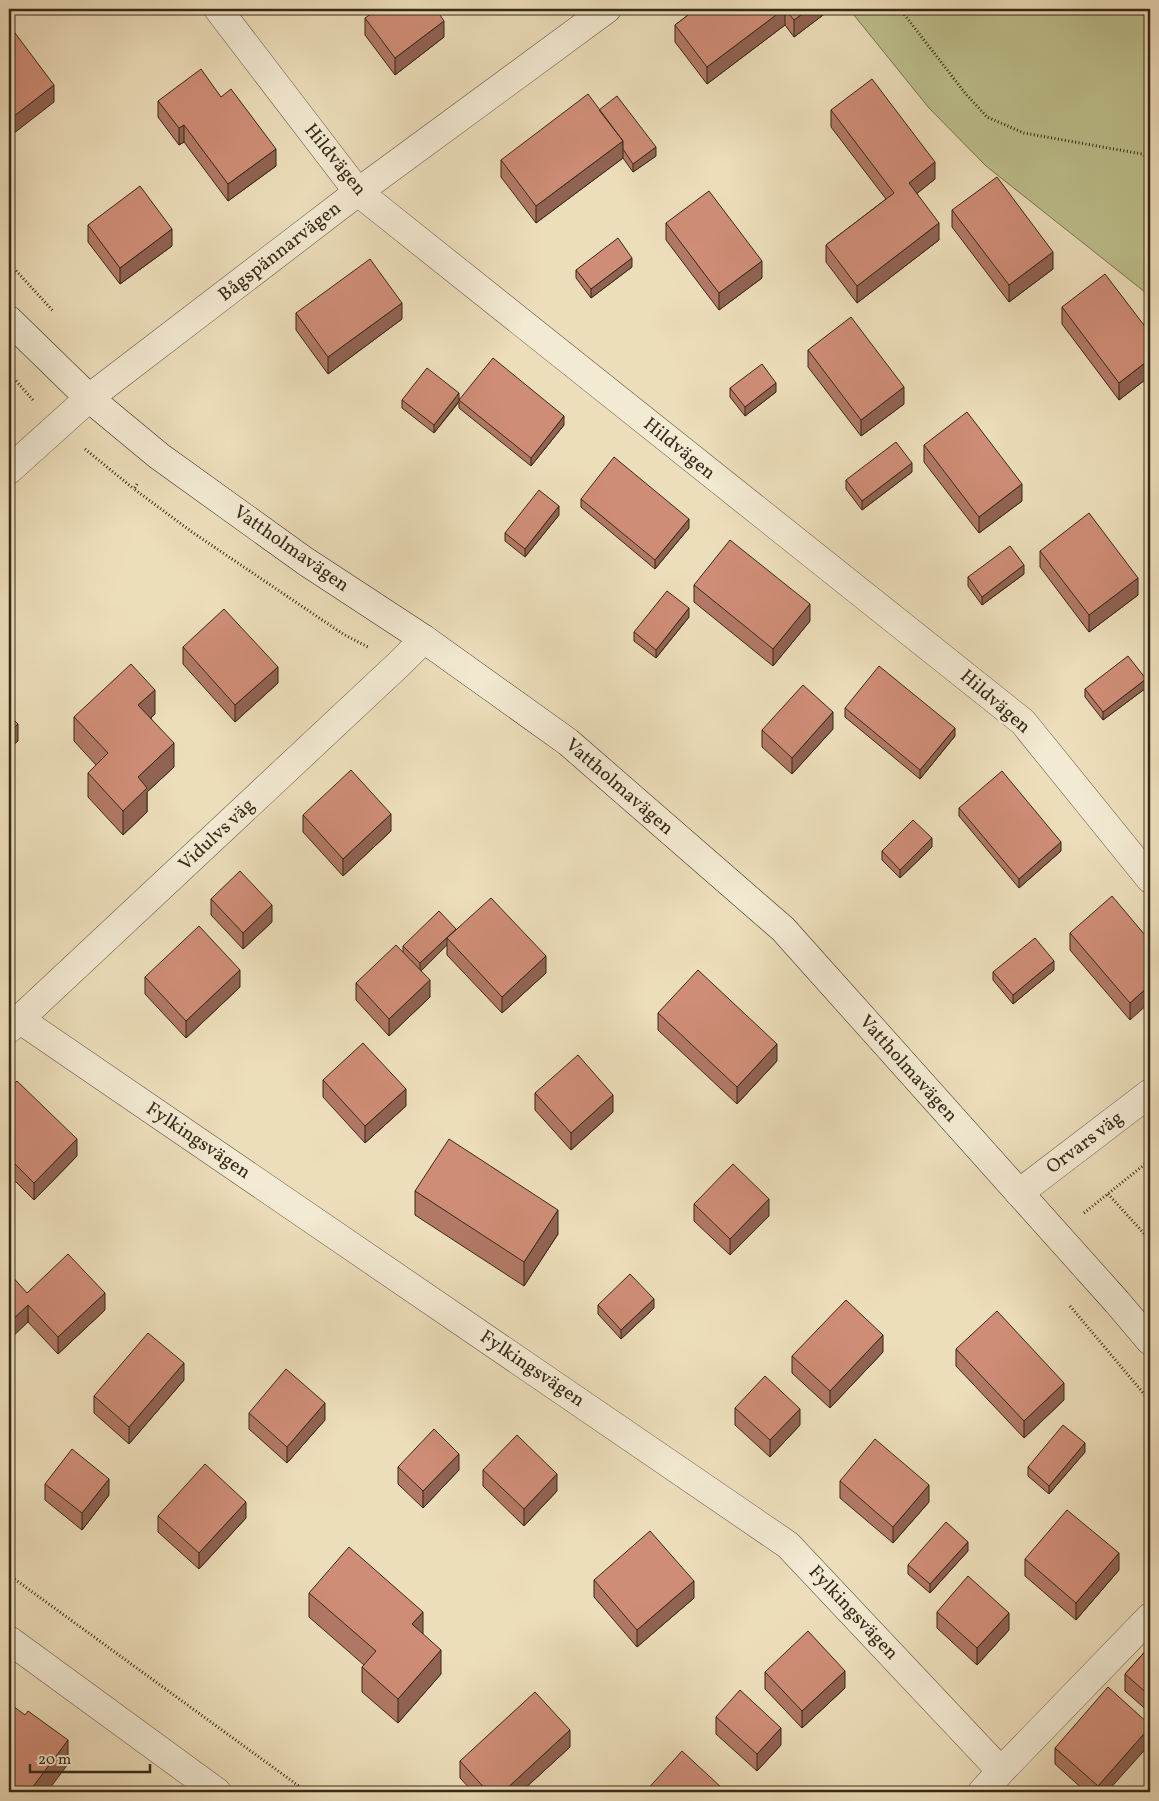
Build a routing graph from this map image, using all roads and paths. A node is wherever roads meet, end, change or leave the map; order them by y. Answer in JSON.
{"nodes":[{"id":1,"x":218,"y":9,"type":"edge"},
{"id":2,"x":607,"y":9,"type":"edge"},
{"id":3,"x":900,"y":9,"type":"edge"},
{"id":4,"x":1150,"y":158,"type":"edge"},
{"id":5,"x":358,"y":192,"type":"junction"},
{"id":6,"x":9,"y":320,"type":"edge"},
{"id":7,"x":89,"y":398,"type":"junction"},
{"id":8,"x":9,"y":470,"type":"edge"},
{"id":9,"x":192,"y":532,"type":"dead end"},
{"id":10,"x":424,"y":639,"type":"junction"},
{"id":11,"x":399,"y":664,"type":"junction"},
{"id":12,"x":1150,"y":879,"type":"edge"},
{"id":13,"x":14,"y":1024,"type":"edge"},
{"id":14,"x":1150,"y":1093,"type":"edge"},
{"id":15,"x":1150,"y":1160,"type":"edge"},
{"id":16,"x":1019,"y":1193,"type":"junction"},
{"id":17,"x":1108,"y":1194,"type":"junction"},
{"id":18,"x":1056,"y":1234,"type":"junction"},
{"id":19,"x":1150,"y":1240,"type":"edge"},
{"id":20,"x":1068,"y":1304,"type":"dead end"},
{"id":21,"x":1150,"y":1342,"type":"edge"},
{"id":22,"x":1150,"y":1401,"type":"edge"},
{"id":23,"x":9,"y":1575,"type":"edge"},
{"id":24,"x":1150,"y":1617,"type":"edge"},
{"id":25,"x":9,"y":1640,"type":"edge"},
{"id":26,"x":1001,"y":1770,"type":"junction"},
{"id":27,"x":217,"y":1792,"type":"edge"},
{"id":28,"x":307,"y":1792,"type":"edge"},
{"id":29,"x":982,"y":1792,"type":"edge"}],
"edges":[{"from":1,"to":5,"type":"street","name":"Hildvägen"},
{"from":2,"to":5,"type":"street","name":"Bågspännarvägen"},
{"from":3,"to":4,"type":"path"},
{"from":5,"to":7,"type":"street","name":"Bågspännarvägen"},
{"from":5,"to":12,"type":"street","name":"Hildvägen"},
{"from":6,"to":7,"type":"street","name":"Vattholmavägen"},
{"from":7,"to":8,"type":"street","name":"Bågspännarvägen"},
{"from":7,"to":10,"type":"street","name":"Vattholmavägen"},
{"from":9,"to":11,"type":"path"},
{"from":10,"to":11,"type":"street","name":"Vidulvs väg"},
{"from":10,"to":16,"type":"street","name":"Vattholmavägen"},
{"from":11,"to":13,"type":"street","name":"Vidulvs väg"},
{"from":13,"to":26,"type":"street","name":"Fylkingsvägen"},
{"from":14,"to":16,"type":"street","name":"Orvars väg"},
{"from":15,"to":17,"type":"path"},
{"from":16,"to":18,"type":"street","name":"Vattholmavägen"},
{"from":17,"to":18,"type":"path"},
{"from":17,"to":19,"type":"path"},
{"from":18,"to":21,"type":"street","name":"Vattholmavägen"},
{"from":20,"to":22,"type":"path"},
{"from":23,"to":28,"type":"path"},
{"from":24,"to":26,"type":"street"},
{"from":25,"to":27,"type":"street"},
{"from":26,"to":29,"type":"street"}]}
